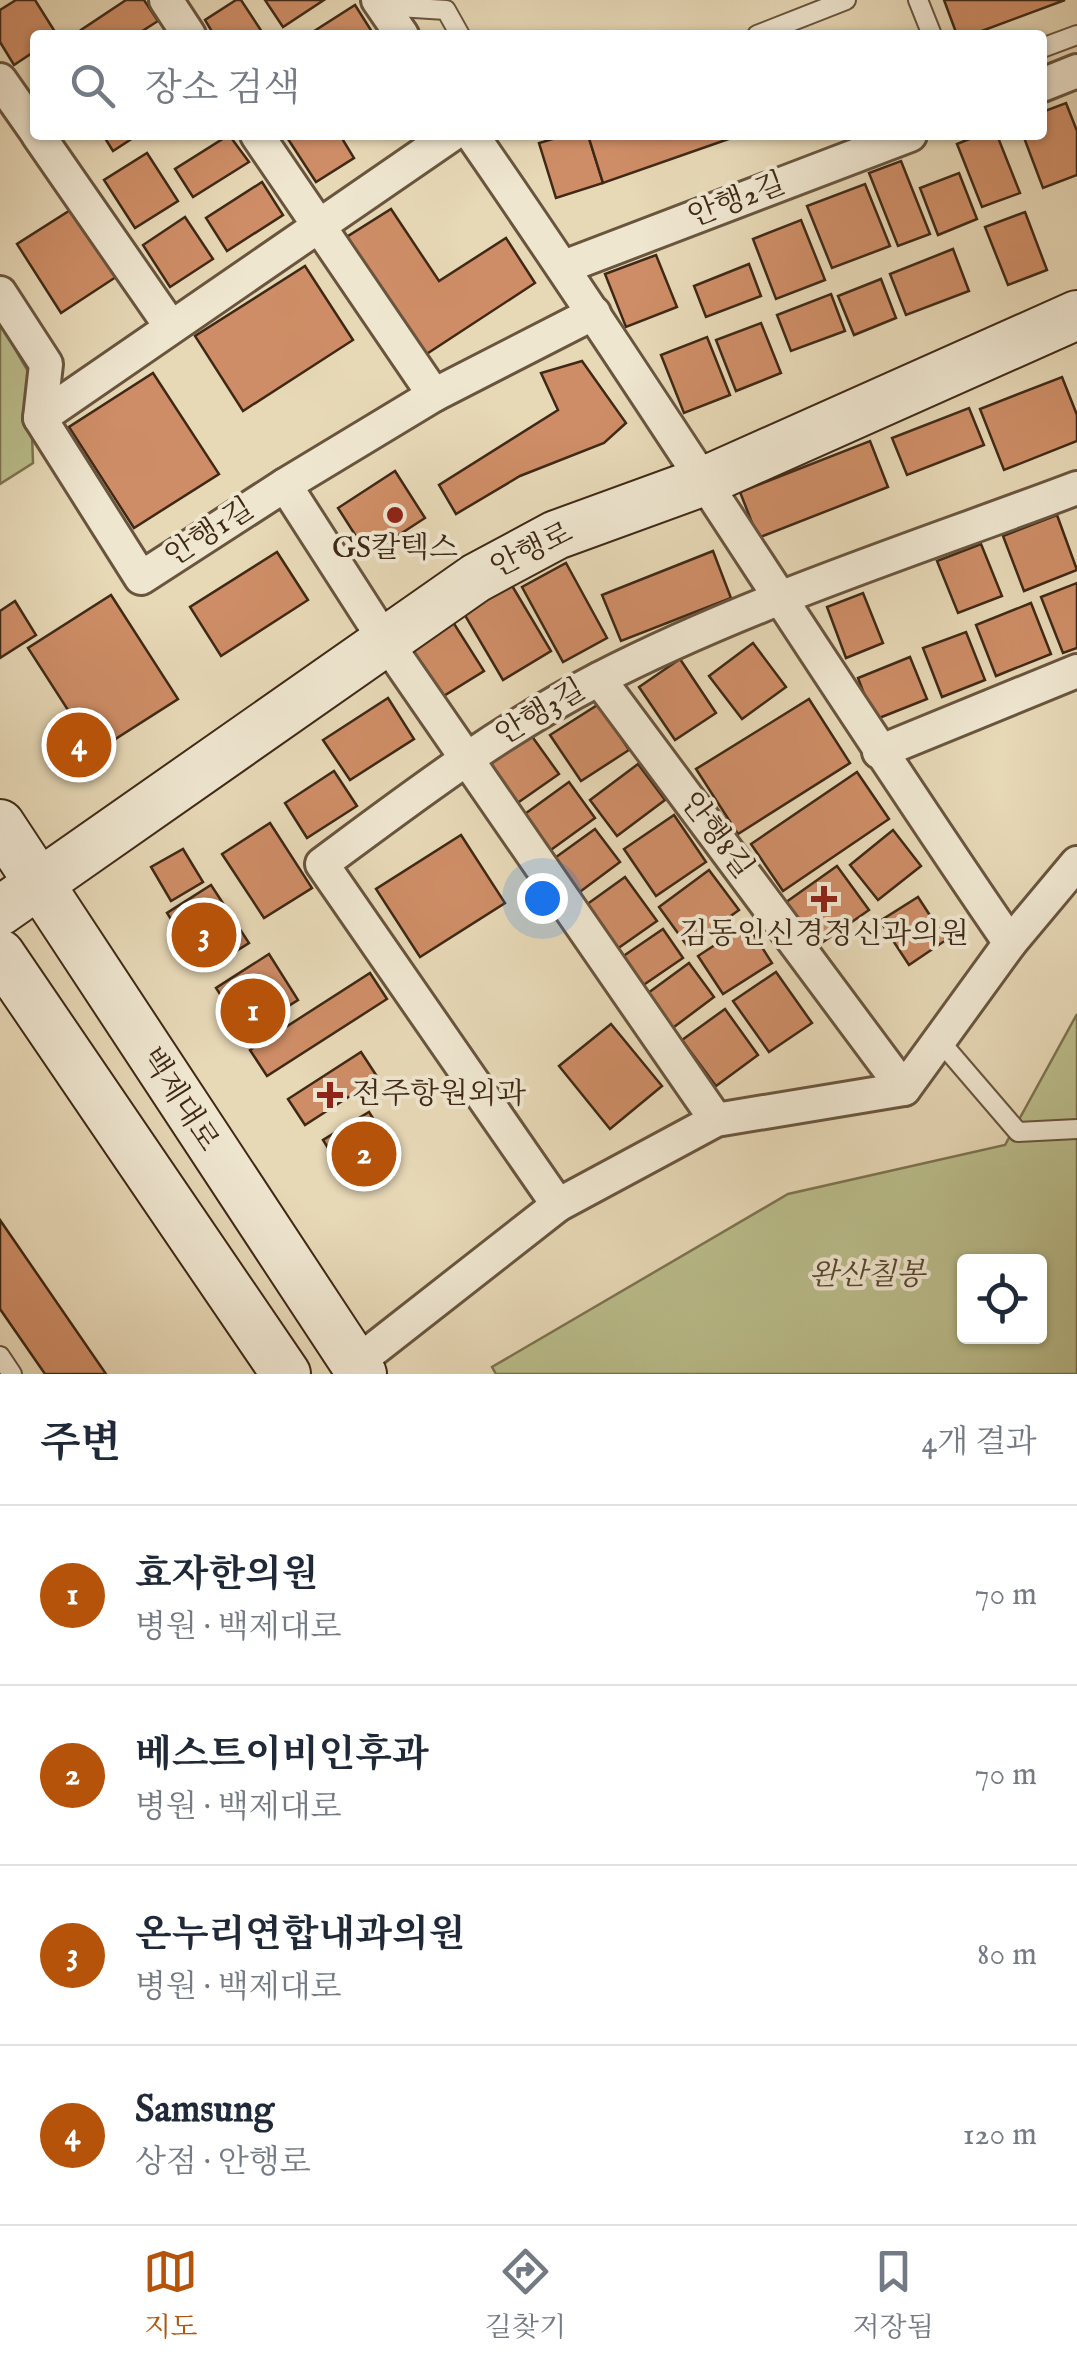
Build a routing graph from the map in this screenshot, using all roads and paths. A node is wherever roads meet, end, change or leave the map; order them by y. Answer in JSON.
{"nodes":[{"id":1,"x":166,"y":0,"type":"edge"},
{"id":2,"x":846,"y":0,"type":"edge"},
{"id":3,"x":918,"y":0,"type":"edge"},
{"id":4,"x":380,"y":3,"type":"edge"},
{"id":5,"x":187,"y":30,"type":"edge"},
{"id":6,"x":399,"y":30,"type":"edge"},
{"id":7,"x":457,"y":30,"type":"edge"},
{"id":8,"x":770,"y":30,"type":"edge"},
{"id":9,"x":930,"y":30,"type":"edge"},
{"id":10,"x":1077,"y":34,"type":"edge"},
{"id":11,"x":1047,"y":46,"type":"edge"},
{"id":12,"x":0,"y":80,"type":"edge"},
{"id":13,"x":30,"y":123,"type":"edge"},
{"id":14,"x":42,"y":140,"type":"edge"},
{"id":15,"x":260,"y":140,"type":"edge"},
{"id":16,"x":443,"y":140,"type":"edge"},
{"id":17,"x":475,"y":140,"type":"edge"},
{"id":18,"x":897,"y":140,"type":"edge"},
{"id":19,"x":318,"y":226,"type":"junction"},
{"id":20,"x":564,"y":267,"type":"junction"},
{"id":21,"x":0,"y":293,"type":"edge"},
{"id":22,"x":594,"y":313,"type":"junction"},
{"id":23,"x":1077,"y":315,"type":"edge"},
{"id":24,"x":171,"y":328,"type":"junction"},
{"id":25,"x":434,"y":395,"type":"junction"},
{"id":26,"x":40,"y":418,"type":"junction"},
{"id":27,"x":706,"y":480,"type":"junction"},
{"id":28,"x":285,"y":485,"type":"junction"},
{"id":29,"x":1071,"y":490,"type":"edge"},
{"id":30,"x":782,"y":599,"type":"junction"},
{"id":31,"x":384,"y":639,"type":"junction"},
{"id":32,"x":1077,"y":671,"type":"edge"},
{"id":33,"x":598,"y":679,"type":"junction"},
{"id":34,"x":879,"y":752,"type":"junction"},
{"id":35,"x":465,"y":758,"type":"junction"},
{"id":36,"x":0,"y":824,"type":"edge"},
{"id":37,"x":1077,"y":863,"type":"edge"},
{"id":38,"x":41,"y":885,"type":"junction"},
{"id":39,"x":0,"y":911,"type":"edge"},
{"id":40,"x":1010,"y":943,"type":"junction"},
{"id":41,"x":0,"y":954,"type":"edge"},
{"id":42,"x":939,"y":1040,"type":"junction"},
{"id":43,"x":904,"y":1089,"type":"junction"},
{"id":44,"x":716,"y":1120,"type":"junction"},
{"id":45,"x":1077,"y":1129,"type":"edge"},
{"id":46,"x":558,"y":1206,"type":"junction"},
{"id":47,"x":0,"y":1356,"type":"edge"},
{"id":48,"x":358,"y":1369,"type":"edge"},
{"id":49,"x":12,"y":1374,"type":"edge"},
{"id":50,"x":286,"y":1374,"type":"edge"}],
"edges":[{"from":1,"to":5,"type":"street"},
{"from":2,"to":8,"type":"lane"},
{"from":3,"to":9,"type":"lane"},
{"from":4,"to":6,"type":"street"},
{"from":4,"to":7,"type":"lane"},
{"from":10,"to":11,"type":"lane"},
{"from":12,"to":13,"type":"street"},
{"from":14,"to":24,"type":"street"},
{"from":15,"to":19,"type":"street"},
{"from":16,"to":19,"type":"street"},
{"from":17,"to":20,"type":"street"},
{"from":18,"to":20,"type":"street","name":"안행2길"},
{"from":19,"to":24,"type":"street"},
{"from":19,"to":25,"type":"street"},
{"from":20,"to":22,"type":"street"},
{"from":21,"to":26,"type":"street"},
{"from":22,"to":25,"type":"street"},
{"from":22,"to":27,"type":"street"},
{"from":23,"to":27,"type":"street","name":"안행로"},
{"from":24,"to":26,"type":"street"},
{"from":25,"to":28,"type":"street"},
{"from":26,"to":28,"type":"street","name":"안행1길"},
{"from":27,"to":30,"type":"street"},
{"from":27,"to":31,"type":"street","name":"안행로"},
{"from":28,"to":31,"type":"street","name":"안행1길"},
{"from":29,"to":30,"type":"street","name":"안행3길"},
{"from":30,"to":33,"type":"street","name":"안행3길"},
{"from":30,"to":34,"type":"street"},
{"from":31,"to":35,"type":"street","name":"안행1길"},
{"from":31,"to":38,"type":"street","name":"안행로"},
{"from":32,"to":34,"type":"street"},
{"from":33,"to":35,"type":"street","name":"안행3길"},
{"from":33,"to":43,"type":"street","name":"안행8길"},
{"from":34,"to":40,"type":"street"},
{"from":35,"to":44,"type":"street"},
{"from":35,"to":46,"type":"street","name":"안행3길"},
{"from":36,"to":38,"type":"street","name":"백제대로"},
{"from":37,"to":40,"type":"street"},
{"from":38,"to":39,"type":"street","name":"안행로"},
{"from":38,"to":48,"type":"street","name":"백제대로"},
{"from":40,"to":42,"type":"street"},
{"from":41,"to":50,"type":"street"},
{"from":42,"to":43,"type":"street"},
{"from":42,"to":45,"type":"lane"},
{"from":43,"to":44,"type":"street"},
{"from":44,"to":46,"type":"street"},
{"from":46,"to":48,"type":"street"},
{"from":47,"to":49,"type":"lane"}]}
